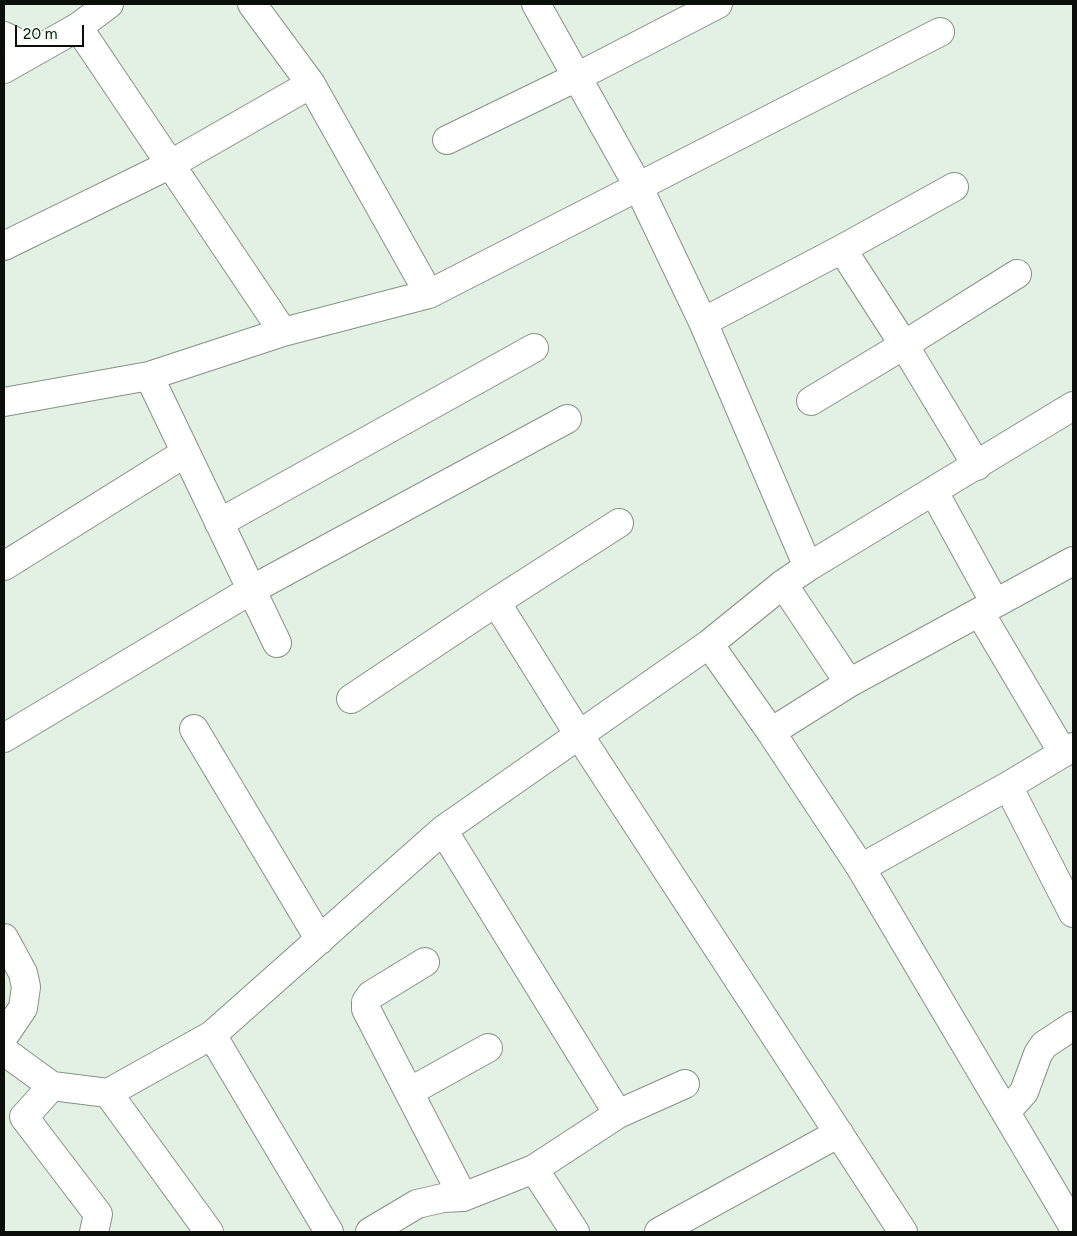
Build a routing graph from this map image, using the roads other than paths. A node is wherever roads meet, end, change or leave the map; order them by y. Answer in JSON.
{"nodes":[{"id":1,"x":108,"y":4,"type":"edge"},
{"id":2,"x":252,"y":4,"type":"edge"},
{"id":3,"x":536,"y":4,"type":"edge"},
{"id":4,"x":718,"y":4,"type":"edge"},
{"id":5,"x":78,"y":27,"type":"junction"},
{"id":6,"x":940,"y":32,"type":"dead end"},
{"id":7,"x":4,"y":36,"type":"edge"},
{"id":8,"x":35,"y":51,"type":"junction"},
{"id":9,"x":4,"y":69,"type":"edge"},
{"id":10,"x":578,"y":77,"type":"junction"},
{"id":11,"x":311,"y":84,"type":"junction"},
{"id":12,"x":447,"y":140,"type":"dead end"},
{"id":13,"x":171,"y":164,"type":"junction"},
{"id":14,"x":638,"y":186,"type":"junction"},
{"id":15,"x":954,"y":187,"type":"dead end"},
{"id":16,"x":4,"y":246,"type":"edge"},
{"id":17,"x":842,"y":249,"type":"junction"},
{"id":18,"x":1017,"y":274,"type":"dead end"},
{"id":19,"x":429,"y":294,"type":"junction"},
{"id":20,"x":703,"y":322,"type":"junction"},
{"id":21,"x":284,"y":332,"type":"junction"},
{"id":22,"x":904,"y":345,"type":"junction"},
{"id":23,"x":534,"y":348,"type":"dead end"},
{"id":24,"x":149,"y":376,"type":"junction"},
{"id":25,"x":811,"y":401,"type":"dead end"},
{"id":26,"x":4,"y":402,"type":"edge"},
{"id":27,"x":1073,"y":406,"type":"edge"},
{"id":28,"x":567,"y":419,"type":"dead end"},
{"id":29,"x":185,"y":453,"type":"junction"},
{"id":30,"x":977,"y":466,"type":"junction"},
{"id":31,"x":934,"y":492,"type":"junction"},
{"id":32,"x":219,"y":523,"type":"junction"},
{"id":33,"x":620,"y":523,"type":"dead end"},
{"id":34,"x":1073,"y":561,"type":"edge"},
{"id":35,"x":4,"y":566,"type":"edge"},
{"id":36,"x":808,"y":567,"type":"junction"},
{"id":37,"x":783,"y":584,"type":"junction"},
{"id":38,"x":251,"y":590,"type":"junction"},
{"id":39,"x":496,"y":602,"type":"junction"},
{"id":40,"x":988,"y":608,"type":"junction"},
{"id":41,"x":277,"y":643,"type":"dead end"},
{"id":42,"x":709,"y":644,"type":"junction"},
{"id":43,"x":849,"y":683,"type":"junction"},
{"id":44,"x":351,"y":699,"type":"dead end"},
{"id":45,"x":194,"y":729,"type":"dead end"},
{"id":46,"x":771,"y":732,"type":"junction"},
{"id":47,"x":580,"y":735,"type":"junction"},
{"id":48,"x":4,"y":738,"type":"edge"},
{"id":49,"x":1068,"y":750,"type":"edge"},
{"id":50,"x":1008,"y":786,"type":"junction"},
{"id":51,"x":443,"y":830,"type":"junction"},
{"id":52,"x":861,"y":868,"type":"junction"},
{"id":53,"x":1071,"y":902,"type":"edge"},
{"id":54,"x":4,"y":938,"type":"edge"},
{"id":55,"x":320,"y":940,"type":"junction"},
{"id":56,"x":425,"y":962,"type":"dead end"},
{"id":57,"x":1073,"y":1026,"type":"edge"},
{"id":58,"x":212,"y":1035,"type":"junction"},
{"id":59,"x":4,"y":1036,"type":"edge"},
{"id":60,"x":488,"y":1048,"type":"dead end"},
{"id":61,"x":4,"y":1051,"type":"edge"},
{"id":62,"x":685,"y":1084,"type":"dead end"},
{"id":63,"x":52,"y":1086,"type":"junction"},
{"id":64,"x":409,"y":1092,"type":"junction"},
{"id":65,"x":108,"y":1093,"type":"junction"},
{"id":66,"x":1006,"y":1112,"type":"junction"},
{"id":67,"x":618,"y":1114,"type":"junction"},
{"id":68,"x":839,"y":1133,"type":"junction"},
{"id":69,"x":534,"y":1169,"type":"junction"},
{"id":70,"x":463,"y":1196,"type":"junction"},
{"id":71,"x":1073,"y":1226,"type":"edge"},
{"id":72,"x":202,"y":1230,"type":"edge"},
{"id":73,"x":94,"y":1232,"type":"edge"},
{"id":74,"x":329,"y":1232,"type":"edge"},
{"id":75,"x":370,"y":1232,"type":"edge"},
{"id":76,"x":575,"y":1232,"type":"edge"},
{"id":77,"x":659,"y":1232,"type":"edge"},
{"id":78,"x":903,"y":1232,"type":"edge"}],
"edges":[{"from":1,"to":5,"type":"street"},
{"from":2,"to":11,"type":"street"},
{"from":3,"to":10,"type":"street"},
{"from":4,"to":10,"type":"street"},
{"from":5,"to":8,"type":"street"},
{"from":5,"to":13,"type":"street"},
{"from":6,"to":14,"type":"street"},
{"from":7,"to":8,"type":"street"},
{"from":8,"to":9,"type":"street"},
{"from":10,"to":12,"type":"street"},
{"from":10,"to":14,"type":"street"},
{"from":11,"to":13,"type":"street"},
{"from":11,"to":19,"type":"street"},
{"from":13,"to":16,"type":"street"},
{"from":13,"to":21,"type":"street"},
{"from":14,"to":19,"type":"street"},
{"from":14,"to":20,"type":"street"},
{"from":15,"to":17,"type":"street"},
{"from":17,"to":20,"type":"street"},
{"from":17,"to":22,"type":"street"},
{"from":18,"to":22,"type":"street"},
{"from":19,"to":21,"type":"street"},
{"from":20,"to":36,"type":"street"},
{"from":21,"to":24,"type":"street"},
{"from":22,"to":25,"type":"street"},
{"from":22,"to":30,"type":"street"},
{"from":23,"to":32,"type":"street"},
{"from":24,"to":26,"type":"street"},
{"from":24,"to":29,"type":"street"},
{"from":27,"to":30,"type":"street"},
{"from":28,"to":38,"type":"street"},
{"from":29,"to":32,"type":"street"},
{"from":29,"to":35,"type":"street"},
{"from":30,"to":31,"type":"street"},
{"from":31,"to":36,"type":"street"},
{"from":31,"to":40,"type":"street"},
{"from":32,"to":38,"type":"street"},
{"from":33,"to":39,"type":"street"},
{"from":34,"to":40,"type":"street"},
{"from":36,"to":37,"type":"street"},
{"from":37,"to":42,"type":"street"},
{"from":37,"to":43,"type":"street"},
{"from":38,"to":41,"type":"street"},
{"from":38,"to":48,"type":"street"},
{"from":39,"to":44,"type":"street"},
{"from":39,"to":47,"type":"street"},
{"from":40,"to":43,"type":"street"},
{"from":40,"to":49,"type":"street"},
{"from":42,"to":46,"type":"street"},
{"from":42,"to":47,"type":"street"},
{"from":43,"to":46,"type":"street"},
{"from":45,"to":55,"type":"street"},
{"from":46,"to":52,"type":"street"},
{"from":47,"to":51,"type":"street"},
{"from":47,"to":68,"type":"street"},
{"from":49,"to":50,"type":"street"},
{"from":50,"to":52,"type":"street"},
{"from":50,"to":53,"type":"street"},
{"from":51,"to":55,"type":"street"},
{"from":51,"to":67,"type":"street"},
{"from":52,"to":66,"type":"street"},
{"from":54,"to":59,"type":"street"},
{"from":55,"to":58,"type":"street"},
{"from":56,"to":64,"type":"street"},
{"from":57,"to":66,"type":"street"},
{"from":58,"to":65,"type":"street"},
{"from":58,"to":74,"type":"street"},
{"from":60,"to":64,"type":"street"},
{"from":61,"to":63,"type":"street"},
{"from":62,"to":67,"type":"street"},
{"from":63,"to":65,"type":"street"},
{"from":63,"to":73,"type":"street"},
{"from":64,"to":70,"type":"street"},
{"from":65,"to":72,"type":"street"},
{"from":66,"to":71,"type":"street"},
{"from":67,"to":69,"type":"street"},
{"from":68,"to":77,"type":"street"},
{"from":68,"to":78,"type":"street"},
{"from":69,"to":70,"type":"street"},
{"from":69,"to":76,"type":"street"},
{"from":70,"to":75,"type":"street"}]}
